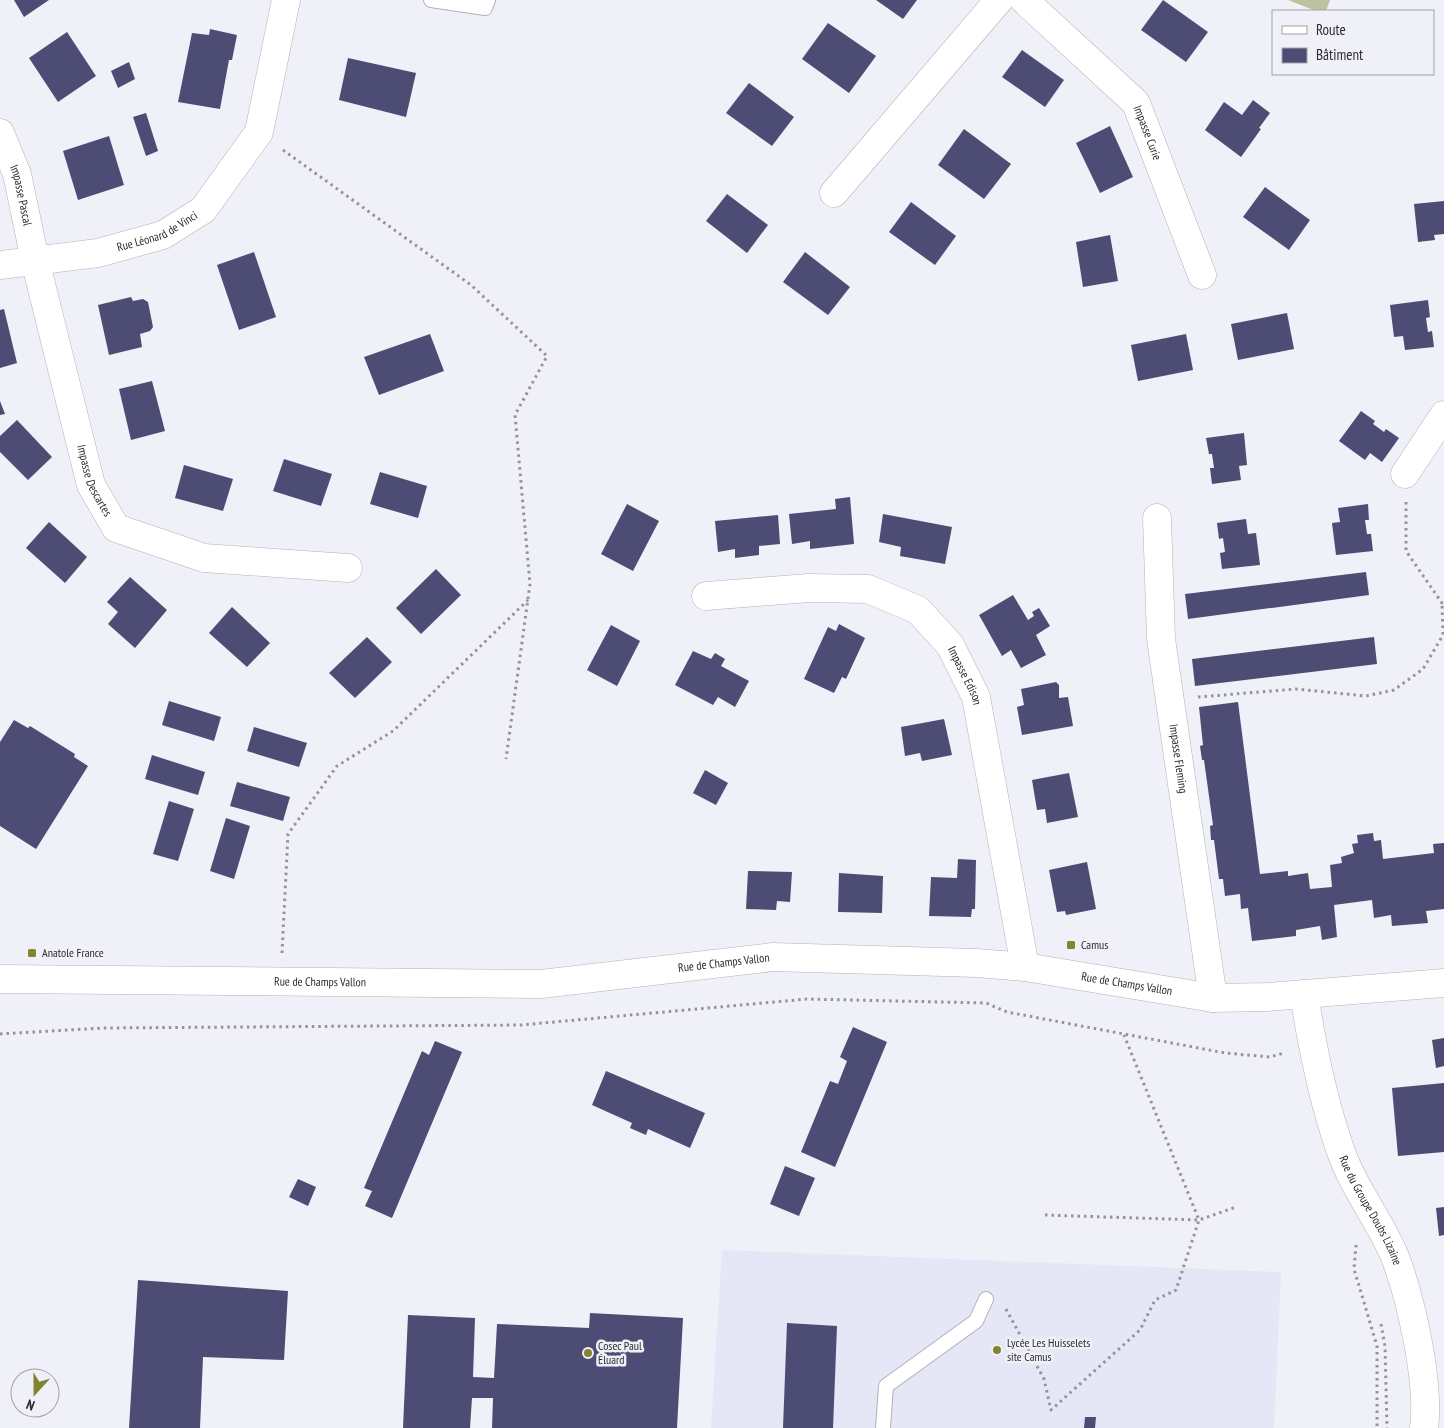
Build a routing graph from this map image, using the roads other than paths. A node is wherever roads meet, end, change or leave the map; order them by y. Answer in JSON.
{"nodes":[{"id":1,"x":286,"y":0,"type":"edge"},
{"id":2,"x":431,"y":0,"type":"edge"},
{"id":3,"x":488,"y":0,"type":"edge"},
{"id":4,"x":999,"y":0,"type":"edge"},
{"id":5,"x":1024,"y":0,"type":"edge"},
{"id":6,"x":0,"y":133,"type":"edge"},
{"id":7,"x":834,"y":193,"type":"dead end"},
{"id":8,"x":35,"y":260,"type":"junction"},
{"id":9,"x":0,"y":265,"type":"edge"},
{"id":10,"x":1202,"y":275,"type":"dead end"},
{"id":11,"x":1444,"y":415,"type":"edge"},
{"id":12,"x":1405,"y":474,"type":"road end"},
{"id":13,"x":1157,"y":518,"type":"dead end"},
{"id":14,"x":348,"y":568,"type":"dead end"},
{"id":15,"x":706,"y":596,"type":"dead end"},
{"id":16,"x":1025,"y":967,"type":"junction"},
{"id":17,"x":0,"y":979,"type":"edge"},
{"id":18,"x":1444,"y":983,"type":"edge"},
{"id":19,"x":1304,"y":994,"type":"junction"},
{"id":20,"x":1213,"y":998,"type":"junction"},
{"id":21,"x":986,"y":1300,"type":"dead end"},
{"id":22,"x":883,"y":1428,"type":"edge"},
{"id":23,"x":1424,"y":1428,"type":"edge"}],
"edges":[{"from":1,"to":8,"type":"street","name":"Rue Léonard de Vinci"},
{"from":2,"to":3,"type":"lane"},
{"from":4,"to":7,"type":"street"},
{"from":5,"to":10,"type":"street","name":"Impasse Curie"},
{"from":6,"to":8,"type":"street","name":"Impasse Pascal"},
{"from":8,"to":9,"type":"street","name":"Rue Léonard de Vinci"},
{"from":8,"to":14,"type":"street","name":"Impasse Descartes"},
{"from":11,"to":12,"type":"street"},
{"from":13,"to":20,"type":"street","name":"Impasse Fleming"},
{"from":15,"to":16,"type":"street","name":"Impasse Edison"},
{"from":16,"to":17,"type":"street","name":"Rue de Champs Vallon"},
{"from":16,"to":20,"type":"street","name":"Rue de Champs Vallon"},
{"from":18,"to":19,"type":"street","name":"Rue de Champs Vallon"},
{"from":19,"to":20,"type":"street","name":"Rue de Champs Vallon"},
{"from":19,"to":23,"type":"street","name":"Rue du Groupe Doubs Lizaine"},
{"from":21,"to":22,"type":"lane"}]}
